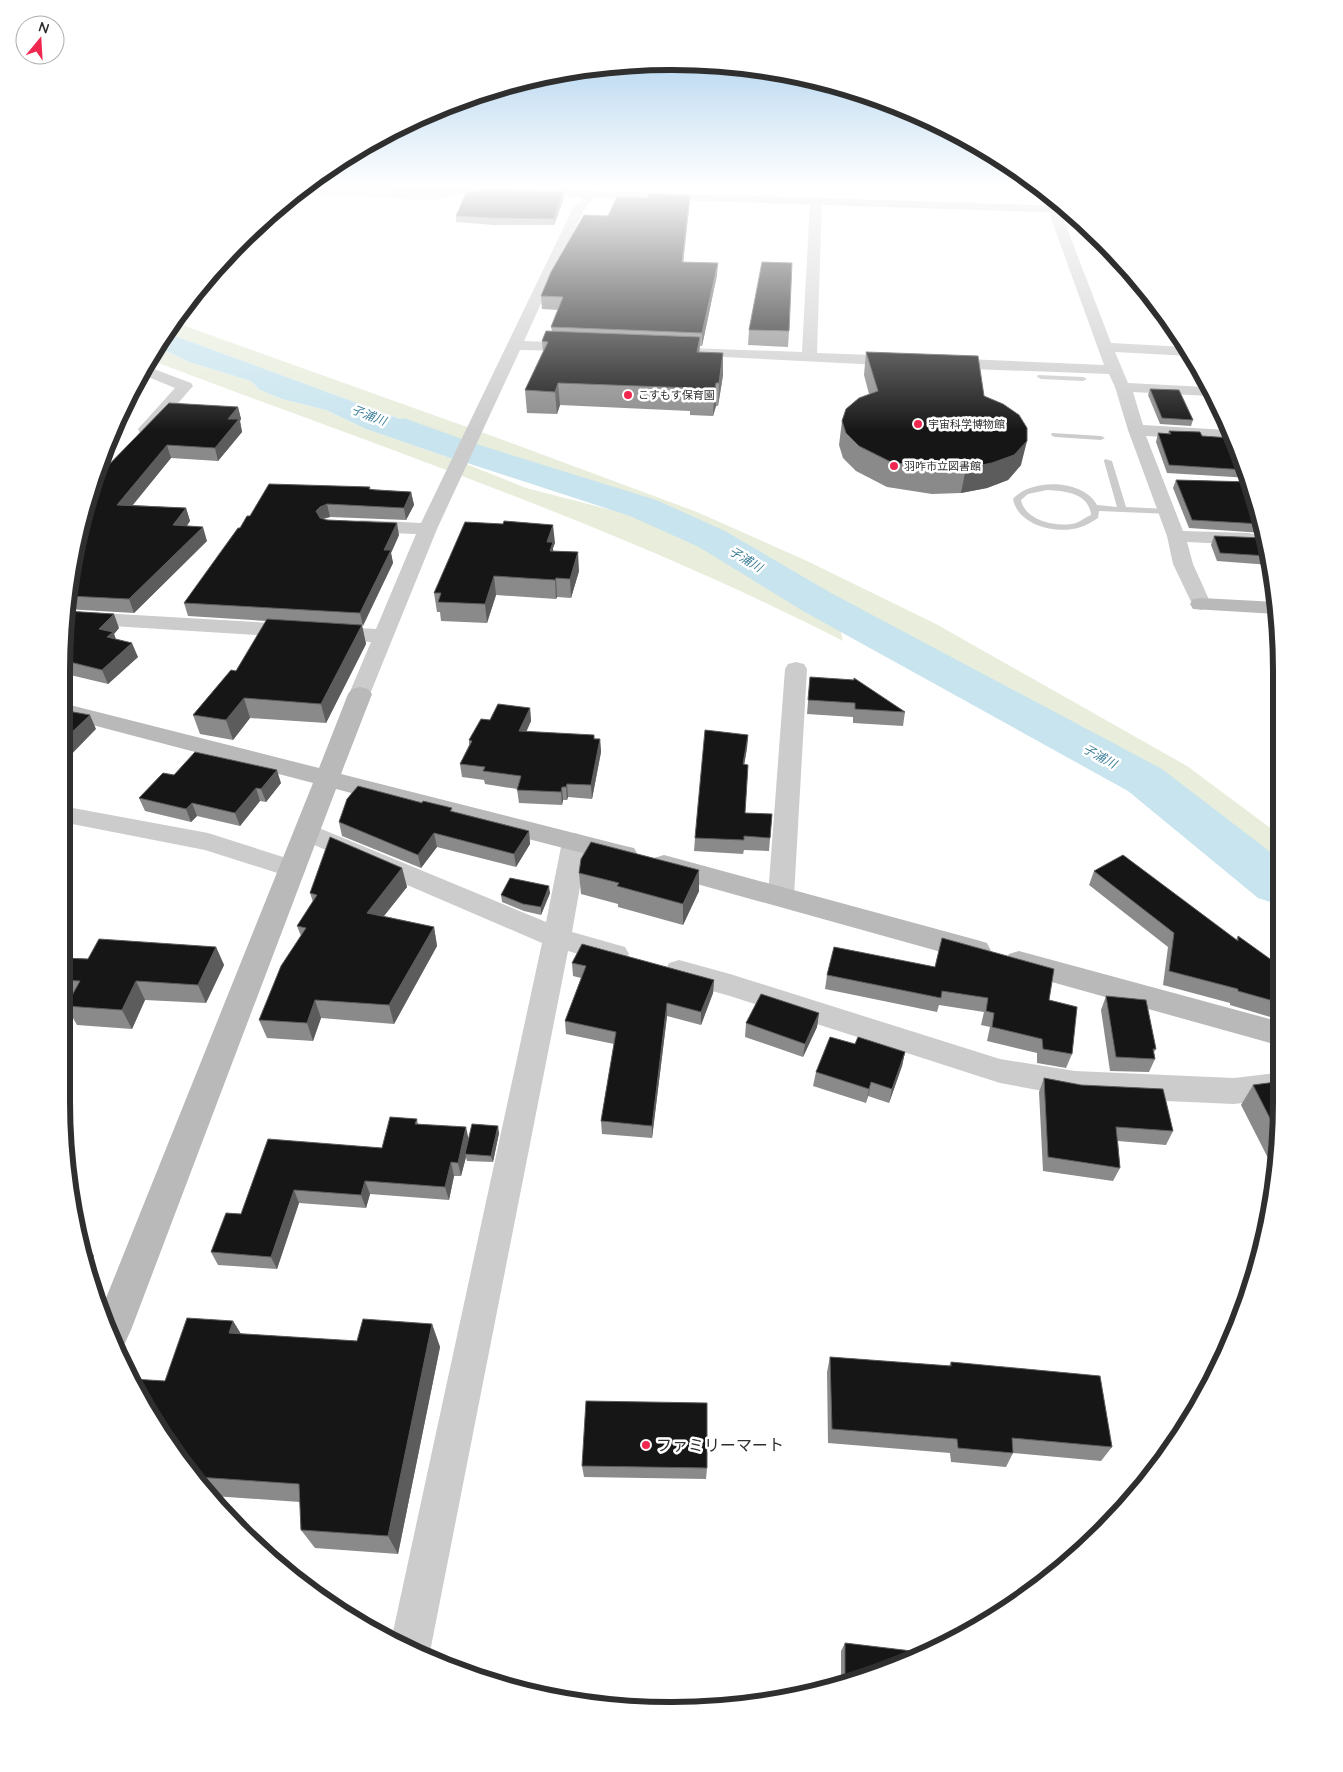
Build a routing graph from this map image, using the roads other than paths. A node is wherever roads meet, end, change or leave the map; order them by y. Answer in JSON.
{"nodes":[{"id":1,"x":552,"y":267,"type":"edge"},
{"id":2,"x":813,"y":267,"type":"edge"},
{"id":3,"x":1079,"y":267,"type":"edge"},
{"id":4,"x":516,"y":345,"type":"junction"},
{"id":5,"x":1107,"y":347,"type":"junction"},
{"id":6,"x":594,"y":348,"type":"edge"},
{"id":7,"x":673,"y":351,"type":"edge"},
{"id":8,"x":1181,"y":352,"type":"edge"},
{"id":9,"x":809,"y":357,"type":"junction"},
{"id":10,"x":1114,"y":370,"type":"junction"},
{"id":11,"x":150,"y":372,"type":"edge"},
{"id":12,"x":1041,"y":377,"type":"dead end"},
{"id":13,"x":1083,"y":379,"type":"dead end"},
{"id":14,"x":1123,"y":387,"type":"junction"},
{"id":15,"x":1204,"y":392,"type":"edge"},
{"id":16,"x":1136,"y":430,"type":"junction"},
{"id":17,"x":1055,"y":435,"type":"dead end"},
{"id":18,"x":1225,"y":436,"type":"edge"},
{"id":19,"x":1101,"y":438,"type":"dead end"},
{"id":20,"x":135,"y":441,"type":"edge"},
{"id":21,"x":123,"y":455,"type":"edge"},
{"id":22,"x":1108,"y":462,"type":"dead end"},
{"id":23,"x":105,"y":471,"type":"edge"},
{"id":24,"x":1154,"y":480,"type":"junction"},
{"id":25,"x":1174,"y":481,"type":"edge"},
{"id":26,"x":1096,"y":508,"type":"junction"},
{"id":27,"x":1122,"y":509,"type":"junction"},
{"id":28,"x":1166,"y":512,"type":"junction"},
{"id":29,"x":340,"y":525,"type":"edge"},
{"id":30,"x":428,"y":529,"type":"junction"},
{"id":31,"x":1176,"y":536,"type":"junction"},
{"id":32,"x":1258,"y":540,"type":"edge"},
{"id":33,"x":1201,"y":604,"type":"joint"},
{"id":34,"x":1270,"y":608,"type":"edge"},
{"id":35,"x":72,"y":617,"type":"edge"},
{"id":36,"x":384,"y":636,"type":"junction"},
{"id":37,"x":796,"y":669,"type":"dead end"},
{"id":38,"x":360,"y":694,"type":"joint"},
{"id":39,"x":70,"y":712,"type":"edge"},
{"id":40,"x":327,"y":778,"type":"junction"},
{"id":41,"x":70,"y":815,"type":"edge"},
{"id":42,"x":306,"y":832,"type":"junction"},
{"id":43,"x":575,"y":842,"type":"junction"},
{"id":44,"x":293,"y":869,"type":"junction"},
{"id":45,"x":780,"y":896,"type":"junction"},
{"id":46,"x":557,"y":938,"type":"junction"},
{"id":47,"x":1273,"y":1032,"type":"edge"},
{"id":48,"x":1273,"y":1086,"type":"edge"},
{"id":49,"x":114,"y":1325,"type":"edge"},
{"id":50,"x":412,"y":1643,"type":"edge"}],
"edges":[{"from":1,"to":4,"type":"street"},
{"from":2,"to":9,"type":"street"},
{"from":3,"to":5,"type":"street"},
{"from":4,"to":6,"type":"street"},
{"from":4,"to":30,"type":"street"},
{"from":5,"to":8,"type":"street"},
{"from":5,"to":10,"type":"street"},
{"from":7,"to":9,"type":"street"},
{"from":9,"to":10,"type":"street"},
{"from":10,"to":14,"type":"street"},
{"from":11,"to":20,"type":"street"},
{"from":12,"to":13,"type":"lane"},
{"from":14,"to":15,"type":"street"},
{"from":14,"to":16,"type":"street"},
{"from":16,"to":18,"type":"street"},
{"from":16,"to":24,"type":"street"},
{"from":17,"to":19,"type":"lane"},
{"from":21,"to":23,"type":"street"},
{"from":22,"to":27,"type":"lane"},
{"from":24,"to":25,"type":"street"},
{"from":24,"to":28,"type":"street"},
{"from":26,"to":26,"type":"lane"},
{"from":26,"to":27,"type":"lane"},
{"from":27,"to":28,"type":"lane"},
{"from":28,"to":31,"type":"street"},
{"from":29,"to":30,"type":"street"},
{"from":30,"to":36,"type":"street"},
{"from":31,"to":32,"type":"street"},
{"from":31,"to":33,"type":"street"},
{"from":33,"to":34,"type":"street"},
{"from":35,"to":36,"type":"street"},
{"from":36,"to":38,"type":"street"},
{"from":37,"to":45,"type":"street"},
{"from":38,"to":40,"type":"street"},
{"from":39,"to":40,"type":"street"},
{"from":40,"to":42,"type":"street"},
{"from":40,"to":43,"type":"street"},
{"from":41,"to":44,"type":"street"},
{"from":42,"to":44,"type":"street"},
{"from":42,"to":46,"type":"street"},
{"from":43,"to":45,"type":"street"},
{"from":43,"to":46,"type":"street"},
{"from":44,"to":49,"type":"street"},
{"from":45,"to":47,"type":"street"},
{"from":46,"to":48,"type":"street"},
{"from":46,"to":50,"type":"street"}]}
